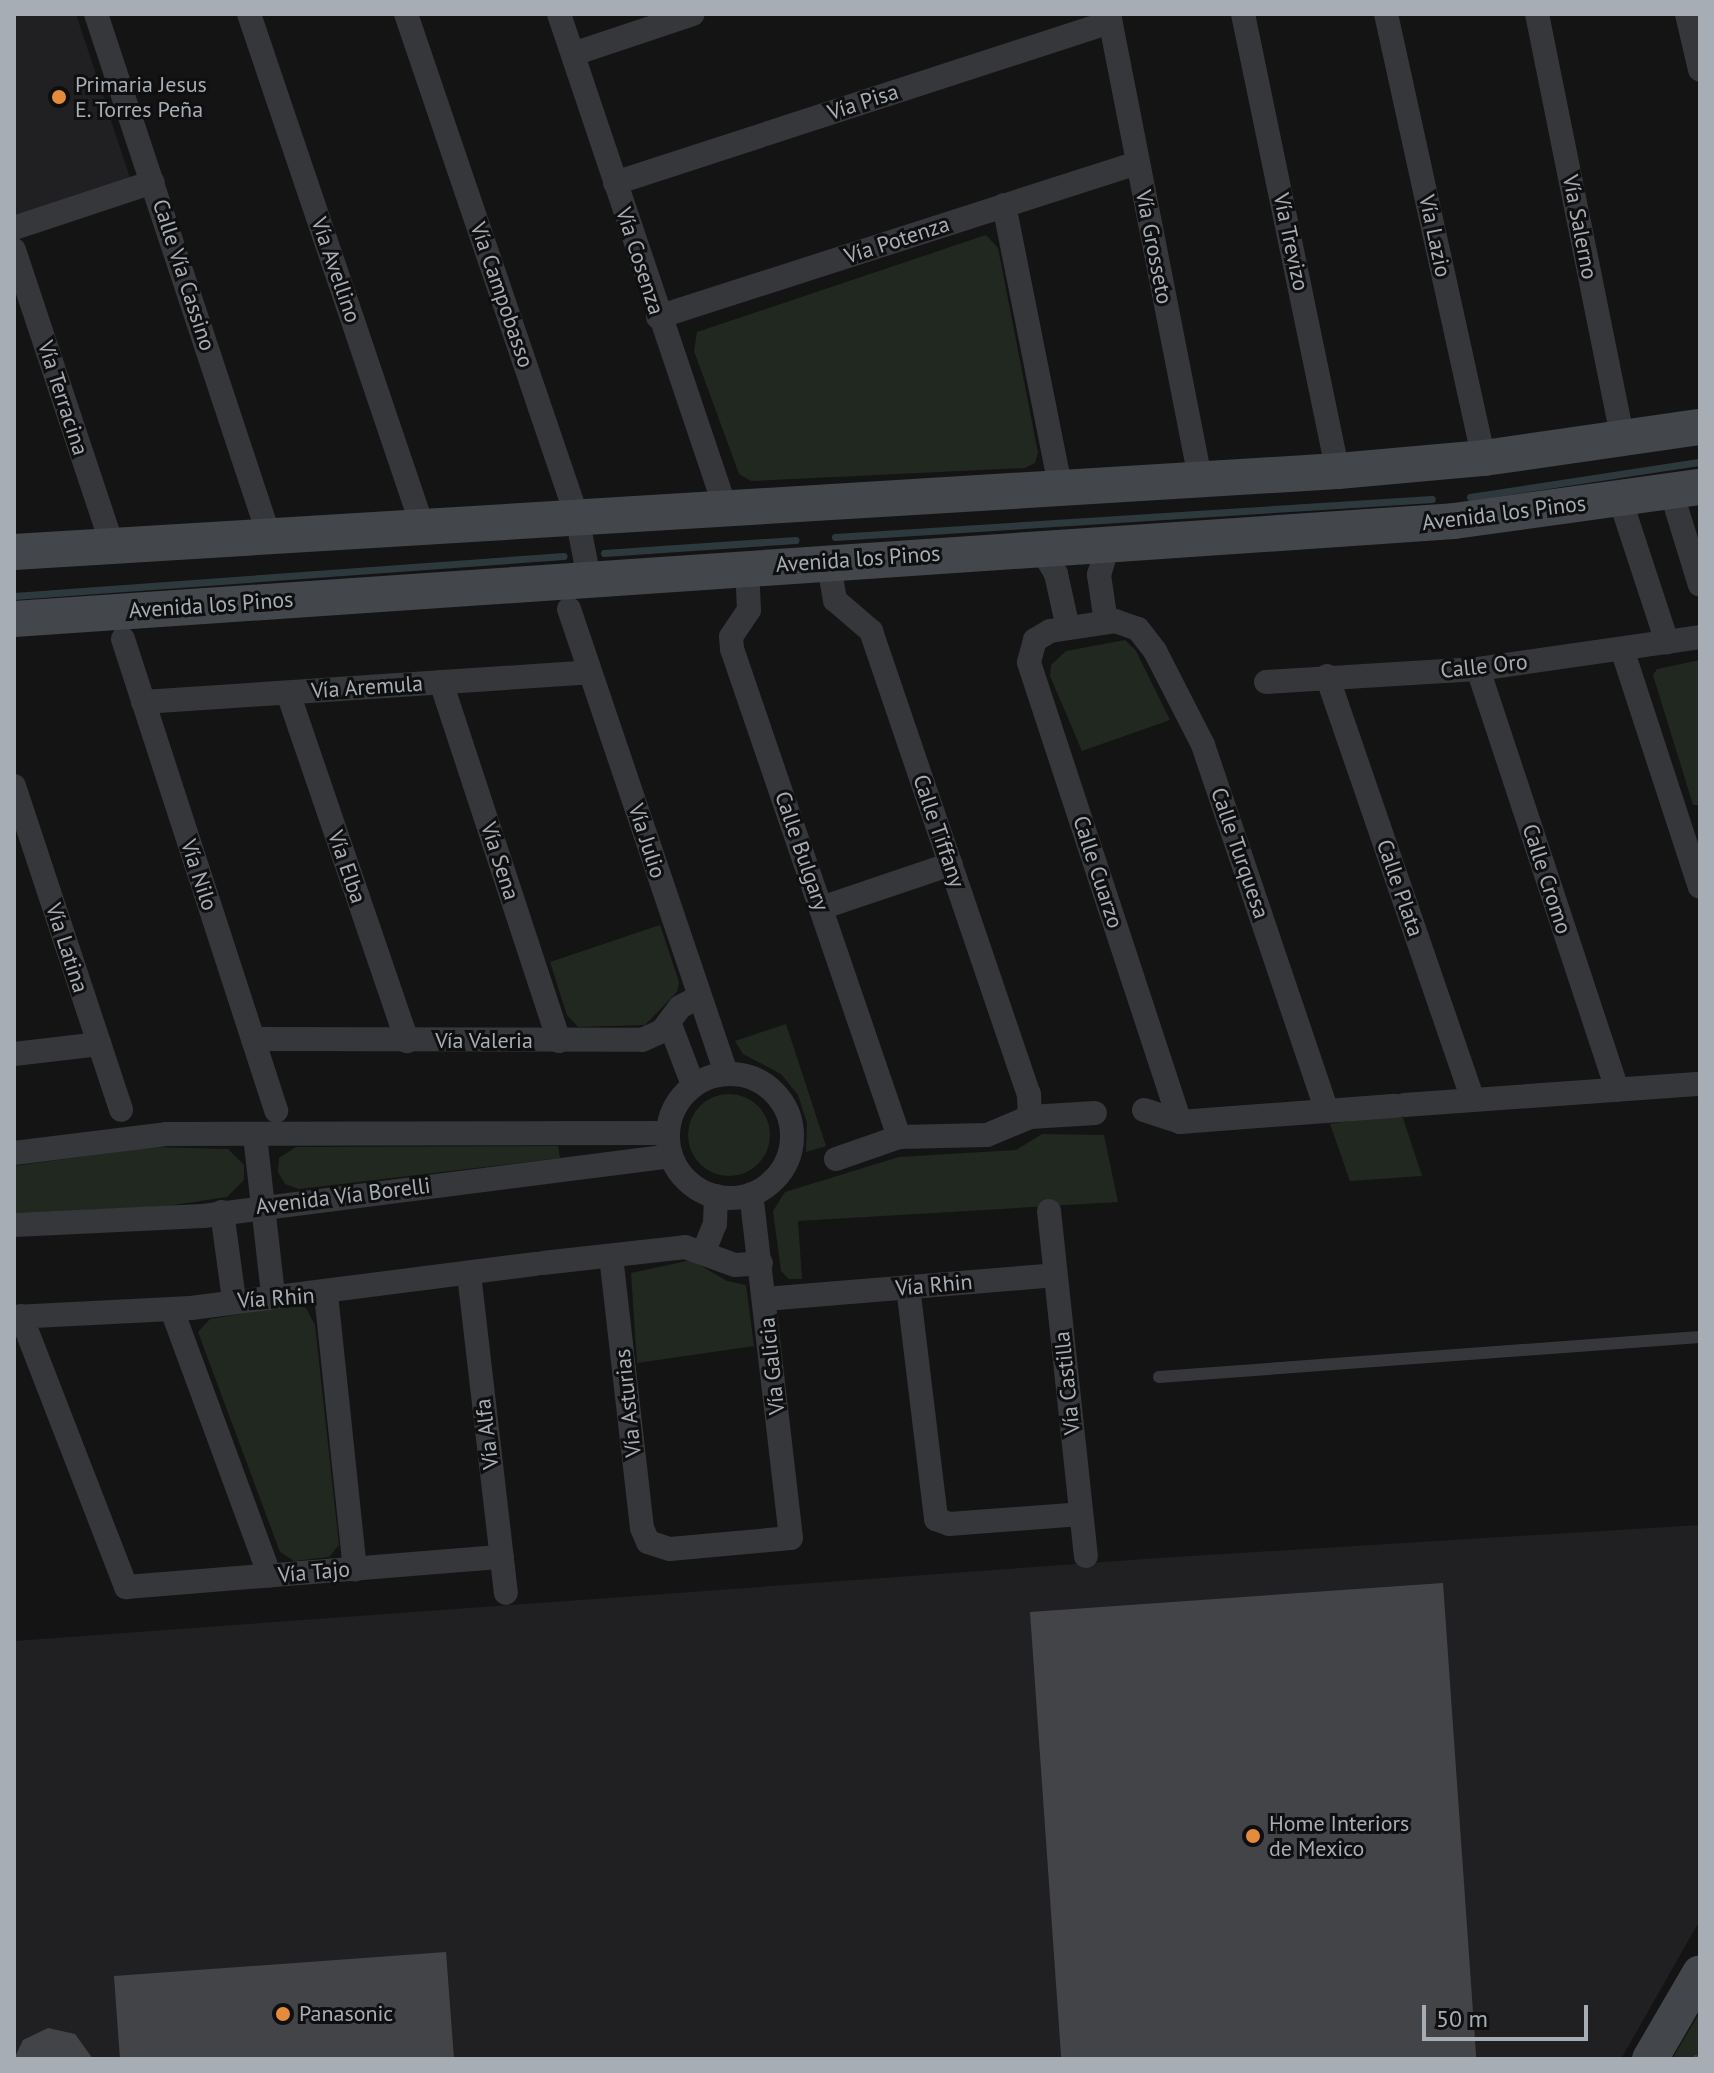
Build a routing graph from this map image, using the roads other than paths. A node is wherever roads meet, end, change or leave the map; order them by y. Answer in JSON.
{"nodes":[{"id":1,"x":249,"y":14,"type":"edge"},
{"id":2,"x":406,"y":14,"type":"edge"},
{"id":3,"x":559,"y":14,"type":"edge"},
{"id":4,"x":693,"y":14,"type":"edge"},
{"id":5,"x":1243,"y":14,"type":"edge"},
{"id":6,"x":1386,"y":14,"type":"edge"},
{"id":7,"x":1537,"y":14,"type":"edge"},
{"id":8,"x":1687,"y":14,"type":"edge"},
{"id":9,"x":101,"y":15,"type":"edge"},
{"id":10,"x":1110,"y":18,"type":"edge"},
{"id":11,"x":573,"y":54,"type":"junction"},
{"id":12,"x":1700,"y":70,"type":"edge"},
{"id":13,"x":1137,"y":163,"type":"junction"},
{"id":14,"x":153,"y":182,"type":"junction"},
{"id":15,"x":615,"y":183,"type":"junction"},
{"id":16,"x":1004,"y":205,"type":"junction"},
{"id":17,"x":14,"y":228,"type":"edge"},
{"id":18,"x":14,"y":250,"type":"edge"},
{"id":19,"x":658,"y":317,"type":"junction"},
{"id":20,"x":1700,"y":427,"type":"edge"},
{"id":21,"x":1623,"y":440,"type":"junction"},
{"id":22,"x":1484,"y":458,"type":"junction"},
{"id":23,"x":1447,"y":462,"type":"junction"},
{"id":24,"x":1338,"y":471,"type":"junction"},
{"id":25,"x":1200,"y":479,"type":"junction"},
{"id":26,"x":1686,"y":489,"type":"edge"},
{"id":27,"x":1061,"y":490,"type":"junction"},
{"id":28,"x":1620,"y":499,"type":"junction"},
{"id":29,"x":814,"y":503,"type":"junction"},
{"id":30,"x":725,"y":507,"type":"junction"},
{"id":31,"x":577,"y":517,"type":"junction"},
{"id":32,"x":1454,"y":521,"type":"junction"},
{"id":33,"x":422,"y":525,"type":"junction"},
{"id":34,"x":269,"y":536,"type":"junction"},
{"id":35,"x":1109,"y":542,"type":"junction"},
{"id":36,"x":112,"y":545,"type":"junction"},
{"id":37,"x":1040,"y":547,"type":"junction"},
{"id":38,"x":14,"y":552,"type":"edge"},
{"id":39,"x":822,"y":560,"type":"junction"},
{"id":40,"x":747,"y":566,"type":"junction"},
{"id":41,"x":589,"y":578,"type":"junction"},
{"id":42,"x":1700,"y":585,"type":"edge"},
{"id":43,"x":569,"y":609,"type":"dead end"},
{"id":44,"x":14,"y":619,"type":"edge"},
{"id":45,"x":1111,"y":621,"type":"junction"},
{"id":46,"x":1059,"y":630,"type":"junction"},
{"id":47,"x":1700,"y":637,"type":"edge"},
{"id":48,"x":123,"y":639,"type":"dead end"},
{"id":49,"x":1667,"y":642,"type":"junction"},
{"id":50,"x":1622,"y":649,"type":"junction"},
{"id":51,"x":1478,"y":669,"type":"junction"},
{"id":52,"x":590,"y":672,"type":"junction"},
{"id":53,"x":1327,"y":676,"type":"junction"},
{"id":54,"x":441,"y":682,"type":"junction"},
{"id":55,"x":1266,"y":682,"type":"dead end"},
{"id":56,"x":288,"y":693,"type":"junction"},
{"id":57,"x":143,"y":702,"type":"junction"},
{"id":58,"x":14,"y":786,"type":"edge"},
{"id":59,"x":951,"y":864,"type":"junction"},
{"id":60,"x":1700,"y":887,"type":"edge"},
{"id":61,"x":821,"y":908,"type":"junction"},
{"id":62,"x":699,"y":997,"type":"junction"},
{"id":63,"x":669,"y":1022,"type":"junction"},
{"id":64,"x":253,"y":1039,"type":"junction"},
{"id":65,"x":407,"y":1041,"type":"junction"},
{"id":66,"x":559,"y":1041,"type":"junction"},
{"id":67,"x":99,"y":1044,"type":"junction"},
{"id":68,"x":14,"y":1054,"type":"edge"},
{"id":69,"x":726,"y":1073,"type":"junction"},
{"id":70,"x":1700,"y":1084,"type":"edge"},
{"id":71,"x":693,"y":1085,"type":"junction"},
{"id":72,"x":1617,"y":1090,"type":"junction"},
{"id":73,"x":1473,"y":1100,"type":"junction"},
{"id":74,"x":121,"y":1110,"type":"dead end"},
{"id":75,"x":1144,"y":1110,"type":"dead end"},
{"id":76,"x":276,"y":1111,"type":"dead end"},
{"id":77,"x":1327,"y":1111,"type":"junction"},
{"id":78,"x":1095,"y":1113,"type":"dead end"},
{"id":79,"x":1030,"y":1117,"type":"junction"},
{"id":80,"x":1180,"y":1122,"type":"junction"},
{"id":81,"x":606,"y":1134,"type":"junction"},
{"id":82,"x":255,"y":1136,"type":"junction"},
{"id":83,"x":899,"y":1137,"type":"junction"},
{"id":84,"x":670,"y":1144,"type":"junction"},
{"id":85,"x":14,"y":1153,"type":"edge"},
{"id":86,"x":836,"y":1159,"type":"dead end"},
{"id":87,"x":608,"y":1164,"type":"junction"},
{"id":88,"x":751,"y":1194,"type":"junction"},
{"id":89,"x":716,"y":1196,"type":"junction"},
{"id":90,"x":261,"y":1205,"type":"junction"},
{"id":91,"x":1049,"y":1211,"type":"dead end"},
{"id":92,"x":222,"y":1212,"type":"junction"},
{"id":93,"x":14,"y":1225,"type":"edge"},
{"id":94,"x":704,"y":1251,"type":"junction"},
{"id":95,"x":611,"y":1256,"type":"junction"},
{"id":96,"x":761,"y":1263,"type":"junction"},
{"id":97,"x":469,"y":1274,"type":"junction"},
{"id":98,"x":1055,"y":1275,"type":"junction"},
{"id":99,"x":908,"y":1287,"type":"junction"},
{"id":100,"x":326,"y":1294,"type":"junction"},
{"id":101,"x":273,"y":1295,"type":"junction"},
{"id":102,"x":765,"y":1299,"type":"junction"},
{"id":103,"x":234,"y":1300,"type":"junction"},
{"id":104,"x":172,"y":1310,"type":"junction"},
{"id":105,"x":18,"y":1316,"type":"edge"},
{"id":106,"x":1700,"y":1337,"type":"edge"},
{"id":107,"x":1159,"y":1377,"type":"dead end"},
{"id":108,"x":1081,"y":1514,"type":"junction"},
{"id":109,"x":791,"y":1538,"type":"joint"},
{"id":110,"x":1086,"y":1556,"type":"dead end"},
{"id":111,"x":502,"y":1557,"type":"junction"},
{"id":112,"x":355,"y":1569,"type":"junction"},
{"id":113,"x":270,"y":1576,"type":"junction"},
{"id":114,"x":506,"y":1593,"type":"dead end"},
{"id":115,"x":1700,"y":1973,"type":"edge"},
{"id":116,"x":1650,"y":2059,"type":"edge"}],
"edges":[{"from":1,"to":33,"type":"street","name":"Vía Avellino"},
{"from":2,"to":31,"type":"street","name":"Vía Campobasso"},
{"from":3,"to":11,"type":"street","name":"Vía Cosenza"},
{"from":4,"to":11,"type":"street"},
{"from":5,"to":24,"type":"street","name":"Vía Trevizo"},
{"from":6,"to":22,"type":"street","name":"Vía Lazio"},
{"from":7,"to":21,"type":"street","name":"Vía Salerno"},
{"from":8,"to":12,"type":"street"},
{"from":9,"to":14,"type":"street","name":"Calle Vía Cassino"},
{"from":10,"to":13,"type":"street","name":"Vía Grosseto"},
{"from":10,"to":15,"type":"street","name":"Vía Pisa"},
{"from":11,"to":15,"type":"street","name":"Vía Cosenza"},
{"from":13,"to":16,"type":"street","name":"Vía Potenza"},
{"from":13,"to":25,"type":"street","name":"Vía Grosseto"},
{"from":14,"to":17,"type":"street"},
{"from":14,"to":34,"type":"street","name":"Calle Vía Cassino"},
{"from":15,"to":19,"type":"street","name":"Vía Cosenza"},
{"from":16,"to":19,"type":"street","name":"Vía Potenza"},
{"from":16,"to":27,"type":"street"},
{"from":18,"to":36,"type":"street","name":"Vía Terracina"},
{"from":19,"to":30,"type":"street","name":"Vía Cosenza"},
{"from":20,"to":21,"type":"street"},
{"from":21,"to":22,"type":"street"},
{"from":22,"to":23,"type":"street"},
{"from":23,"to":24,"type":"street"},
{"from":23,"to":32,"type":"street"},
{"from":24,"to":25,"type":"street"},
{"from":25,"to":27,"type":"street"},
{"from":26,"to":28,"type":"street","name":"Avenida los Pinos"},
{"from":26,"to":42,"type":"street"},
{"from":27,"to":29,"type":"street"},
{"from":28,"to":32,"type":"street","name":"Avenida los Pinos"},
{"from":28,"to":49,"type":"street"},
{"from":29,"to":30,"type":"street"},
{"from":29,"to":39,"type":"street"},
{"from":30,"to":31,"type":"street"},
{"from":31,"to":33,"type":"street"},
{"from":31,"to":41,"type":"street","name":"Vía Campobasso"},
{"from":32,"to":35,"type":"street","name":"Avenida los Pinos"},
{"from":33,"to":34,"type":"street"},
{"from":34,"to":36,"type":"street"},
{"from":35,"to":37,"type":"street","name":"Avenida los Pinos"},
{"from":35,"to":45,"type":"street"},
{"from":36,"to":38,"type":"street"},
{"from":37,"to":39,"type":"street","name":"Avenida los Pinos"},
{"from":37,"to":46,"type":"street"},
{"from":39,"to":40,"type":"street","name":"Avenida los Pinos"},
{"from":39,"to":59,"type":"street","name":"Calle Tiffany"},
{"from":40,"to":41,"type":"street","name":"Avenida los Pinos"},
{"from":40,"to":61,"type":"street","name":"Calle Bulgary"},
{"from":41,"to":44,"type":"street","name":"Avenida los Pinos"},
{"from":43,"to":52,"type":"street","name":"Vía Julio"},
{"from":45,"to":46,"type":"street"},
{"from":45,"to":77,"type":"street","name":"Calle Turquesa"},
{"from":46,"to":80,"type":"street","name":"Calle Cuarzo"},
{"from":47,"to":49,"type":"street","name":"Calle Oro"},
{"from":48,"to":57,"type":"street","name":"Vía Nilo"},
{"from":49,"to":50,"type":"street","name":"Calle Oro"},
{"from":50,"to":51,"type":"street","name":"Calle Oro"},
{"from":50,"to":60,"type":"street"},
{"from":51,"to":53,"type":"street","name":"Calle Oro"},
{"from":51,"to":72,"type":"street","name":"Calle Cromo"},
{"from":52,"to":54,"type":"street","name":"Vía Aremula"},
{"from":52,"to":62,"type":"street","name":"Vía Julio"},
{"from":53,"to":55,"type":"street","name":"Calle Oro"},
{"from":53,"to":73,"type":"street","name":"Calle Plata"},
{"from":54,"to":56,"type":"street","name":"Vía Aremula"},
{"from":54,"to":66,"type":"street","name":"Vía Sena"},
{"from":56,"to":57,"type":"street","name":"Vía Aremula"},
{"from":56,"to":65,"type":"street","name":"Vía Elba"},
{"from":57,"to":64,"type":"street","name":"Vía Nilo"},
{"from":58,"to":67,"type":"street","name":"Vía Latina"},
{"from":59,"to":61,"type":"street"},
{"from":59,"to":79,"type":"street","name":"Calle Tiffany"},
{"from":61,"to":83,"type":"street","name":"Calle Bulgary"},
{"from":62,"to":63,"type":"street","name":"Vía Valeria"},
{"from":62,"to":69,"type":"street","name":"Vía Julio"},
{"from":63,"to":66,"type":"street","name":"Vía Valeria"},
{"from":63,"to":71,"type":"street"},
{"from":64,"to":65,"type":"street","name":"Vía Valeria"},
{"from":64,"to":76,"type":"street","name":"Vía Nilo"},
{"from":65,"to":66,"type":"street","name":"Vía Valeria"},
{"from":67,"to":68,"type":"street"},
{"from":67,"to":74,"type":"street","name":"Vía Latina"},
{"from":69,"to":71,"type":"street"},
{"from":69,"to":88,"type":"street"},
{"from":70,"to":72,"type":"street"},
{"from":71,"to":84,"type":"street"},
{"from":72,"to":73,"type":"street"},
{"from":73,"to":77,"type":"street"},
{"from":75,"to":80,"type":"street"},
{"from":77,"to":80,"type":"street"},
{"from":78,"to":79,"type":"street"},
{"from":79,"to":83,"type":"street"},
{"from":81,"to":82,"type":"street"},
{"from":81,"to":84,"type":"street"},
{"from":81,"to":87,"type":"street"},
{"from":82,"to":85,"type":"street"},
{"from":82,"to":90,"type":"street"},
{"from":83,"to":86,"type":"street"},
{"from":84,"to":87,"type":"street","name":"Avenida Vía Borelli"},
{"from":84,"to":89,"type":"street"},
{"from":87,"to":90,"type":"street","name":"Avenida Vía Borelli"},
{"from":88,"to":89,"type":"street"},
{"from":88,"to":96,"type":"street","name":"Vía Galicia"},
{"from":89,"to":94,"type":"street"},
{"from":90,"to":92,"type":"street","name":"Avenida Vía Borelli"},
{"from":90,"to":101,"type":"street"},
{"from":91,"to":98,"type":"street","name":"Vía Castilla"},
{"from":92,"to":93,"type":"street","name":"Avenida Vía Borelli"},
{"from":92,"to":103,"type":"street"},
{"from":94,"to":95,"type":"street","name":"Vía Rhin"},
{"from":94,"to":96,"type":"street","name":"Vía Rhin"},
{"from":95,"to":97,"type":"street","name":"Vía Rhin"},
{"from":95,"to":109,"type":"street","name":"Vía Asturias"},
{"from":96,"to":102,"type":"street","name":"Vía Galicia"},
{"from":97,"to":100,"type":"street","name":"Vía Rhin"},
{"from":97,"to":111,"type":"street","name":"Vía Alfa"},
{"from":98,"to":99,"type":"street","name":"Vía Rhin"},
{"from":98,"to":108,"type":"street","name":"Vía Castilla"},
{"from":99,"to":102,"type":"street","name":"Vía Rhin"},
{"from":99,"to":108,"type":"street"},
{"from":100,"to":101,"type":"street","name":"Vía Rhin"},
{"from":100,"to":112,"type":"street"},
{"from":101,"to":103,"type":"street","name":"Vía Rhin"},
{"from":102,"to":109,"type":"street","name":"Vía Galicia"},
{"from":103,"to":104,"type":"street","name":"Vía Rhin"},
{"from":104,"to":105,"type":"street","name":"Vía Rhin"},
{"from":104,"to":113,"type":"street"},
{"from":105,"to":113,"type":"street","name":"Vía Tajo"},
{"from":106,"to":107,"type":"lane"},
{"from":108,"to":110,"type":"street","name":"Vía Castilla"},
{"from":111,"to":112,"type":"street","name":"Vía Tajo"},
{"from":111,"to":114,"type":"street","name":"Vía Alfa"},
{"from":112,"to":113,"type":"street","name":"Vía Tajo"},
{"from":115,"to":116,"type":"street"}]}
